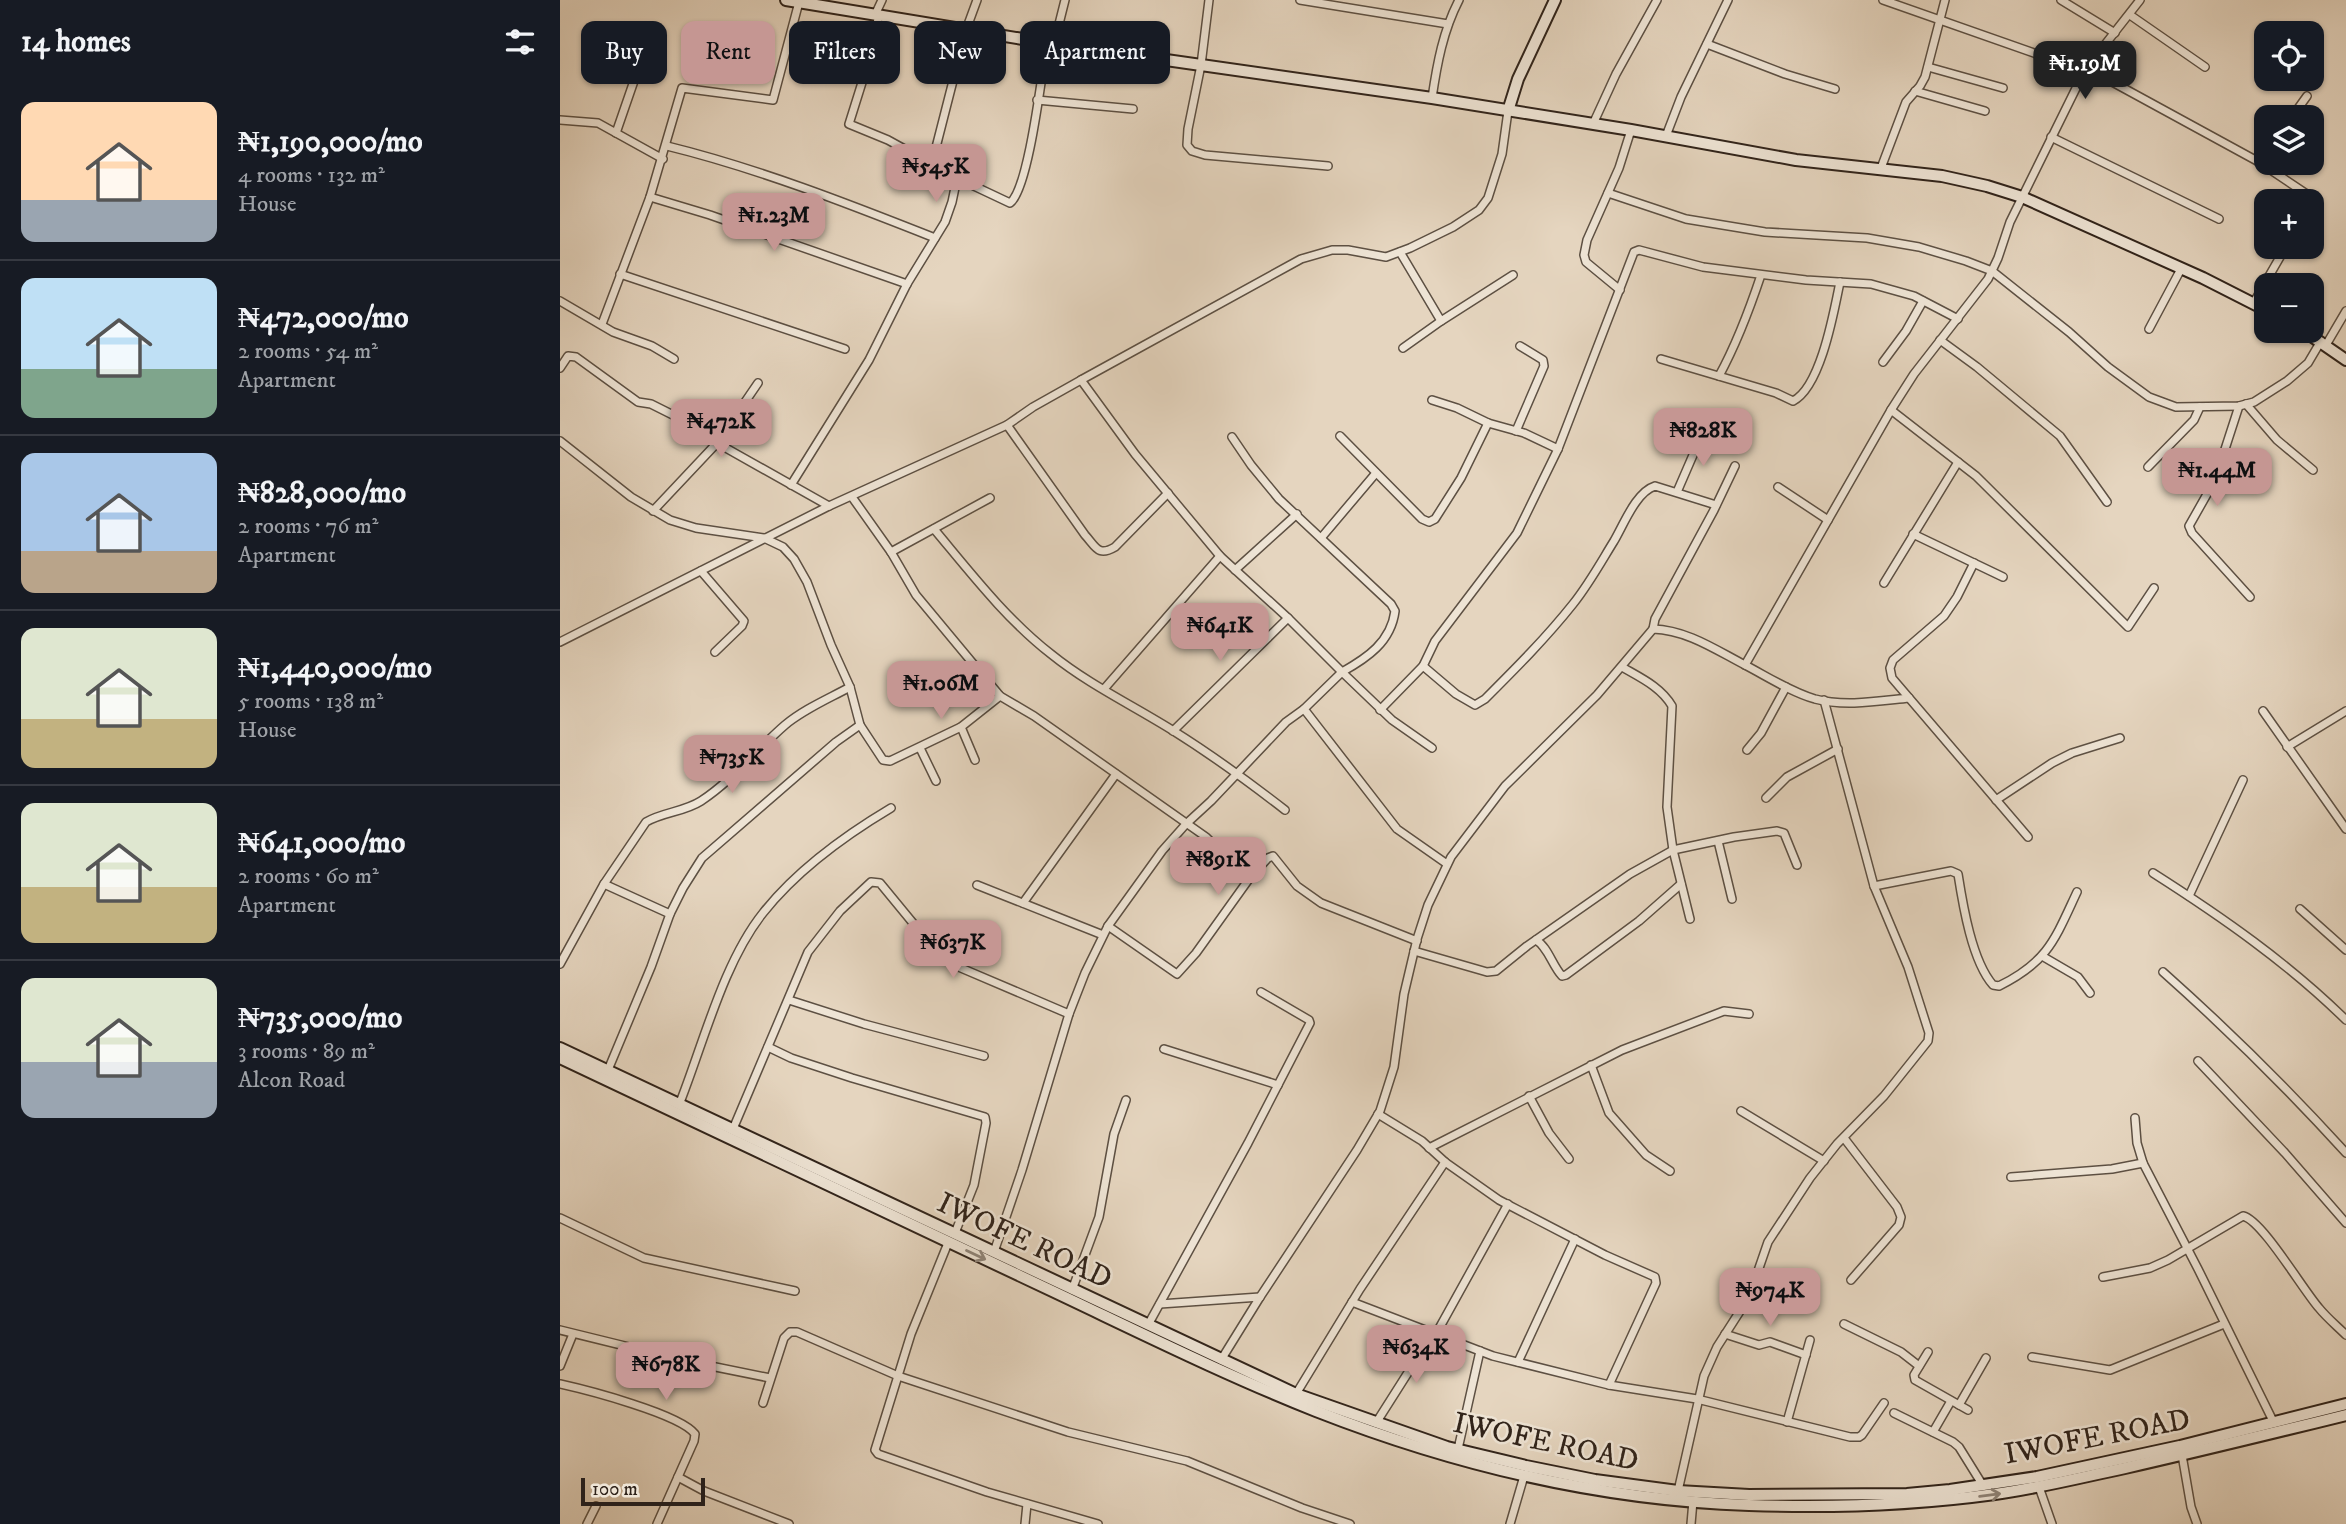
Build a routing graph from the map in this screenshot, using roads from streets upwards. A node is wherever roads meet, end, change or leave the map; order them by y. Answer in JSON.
{"nodes":[{"id":1,"x":786,"y":0,"type":"edge"},
{"id":2,"x":882,"y":0,"type":"edge"},
{"id":3,"x":977,"y":0,"type":"edge"},
{"id":4,"x":1065,"y":0,"type":"edge"},
{"id":5,"x":1209,"y":0,"type":"edge"},
{"id":6,"x":1300,"y":0,"type":"edge"},
{"id":7,"x":1459,"y":0,"type":"edge"},
{"id":8,"x":1555,"y":0,"type":"edge"},
{"id":9,"x":1657,"y":0,"type":"edge"},
{"id":10,"x":1728,"y":0,"type":"edge"},
{"id":11,"x":1883,"y":0,"type":"edge"},
{"id":12,"x":1945,"y":0,"type":"edge"},
{"id":13,"x":2061,"y":0,"type":"edge"},
{"id":14,"x":2140,"y":0,"type":"edge"},
{"id":15,"x":799,"y":2,"type":"junction"},
{"id":16,"x":877,"y":15,"type":"junction"},
{"id":17,"x":2130,"y":15,"type":"junction"},
{"id":18,"x":914,"y":21,"type":"edge"},
{"id":19,"x":969,"y":21,"type":"edge"},
{"id":20,"x":1058,"y":21,"type":"edge"},
{"id":21,"x":1940,"y":21,"type":"junction"},
{"id":22,"x":1448,"y":24,"type":"junction"},
{"id":23,"x":2115,"y":33,"type":"junction"},
{"id":24,"x":1707,"y":44,"type":"junction"},
{"id":25,"x":1170,"y":60,"type":"edge"},
{"id":26,"x":1201,"y":65,"type":"junction"},
{"id":27,"x":1928,"y":67,"type":"junction"},
{"id":28,"x":2205,"y":67,"type":"dead end"},
{"id":29,"x":2085,"y":70,"type":"junction"},
{"id":30,"x":633,"y":84,"type":"edge"},
{"id":31,"x":952,"y":84,"type":"edge"},
{"id":32,"x":1041,"y":84,"type":"edge"},
{"id":33,"x":2003,"y":88,"type":"dead end"},
{"id":34,"x":1835,"y":89,"type":"dead end"},
{"id":35,"x":1915,"y":91,"type":"junction"},
{"id":36,"x":2307,"y":96,"type":"dead end"},
{"id":37,"x":1432,"y":98,"type":"junction"},
{"id":38,"x":1037,"y":100,"type":"junction"},
{"id":39,"x":2301,"y":105,"type":"edge"},
{"id":40,"x":1133,"y":109,"type":"dead end"},
{"id":41,"x":1508,"y":111,"type":"junction"},
{"id":42,"x":1986,"y":111,"type":"dead end"},
{"id":43,"x":560,"y":120,"type":"edge"},
{"id":44,"x":1593,"y":124,"type":"junction"},
{"id":45,"x":1631,"y":130,"type":"junction"},
{"id":46,"x":616,"y":133,"type":"junction"},
{"id":47,"x":1665,"y":136,"type":"junction"},
{"id":48,"x":2051,"y":137,"type":"junction"},
{"id":49,"x":667,"y":146,"type":"junction"},
{"id":50,"x":663,"y":159,"type":"junction"},
{"id":51,"x":2254,"y":159,"type":"edge"},
{"id":52,"x":932,"y":163,"type":"junction"},
{"id":53,"x":1328,"y":166,"type":"dead end"},
{"id":54,"x":1881,"y":168,"type":"junction"},
{"id":55,"x":2278,"y":175,"type":"edge"},
{"id":56,"x":957,"y":178,"type":"junction"},
{"id":57,"x":2299,"y":189,"type":"edge"},
{"id":58,"x":1608,"y":193,"type":"junction"},
{"id":59,"x":650,"y":197,"type":"junction"},
{"id":60,"x":2022,"y":197,"type":"junction"},
{"id":61,"x":2219,"y":219,"type":"dead end"},
{"id":62,"x":935,"y":238,"type":"junction"},
{"id":63,"x":1400,"y":252,"type":"junction"},
{"id":64,"x":2279,"y":259,"type":"edge"},
{"id":65,"x":2181,"y":269,"type":"junction"},
{"id":66,"x":1992,"y":271,"type":"junction"},
{"id":67,"x":620,"y":274,"type":"junction"},
{"id":68,"x":1513,"y":275,"type":"dead end"},
{"id":69,"x":1760,"y":275,"type":"junction"},
{"id":70,"x":1840,"y":282,"type":"junction"},
{"id":71,"x":907,"y":284,"type":"junction"},
{"id":72,"x":1620,"y":290,"type":"junction"},
{"id":73,"x":1923,"y":301,"type":"junction"},
{"id":74,"x":560,"y":302,"type":"edge"},
{"id":75,"x":2253,"y":303,"type":"joint"},
{"id":76,"x":2346,"y":311,"type":"edge"},
{"id":77,"x":1958,"y":319,"type":"junction"},
{"id":78,"x":1441,"y":321,"type":"junction"},
{"id":79,"x":602,"y":324,"type":"junction"},
{"id":80,"x":2150,"y":329,"type":"dead end"},
{"id":81,"x":1940,"y":340,"type":"junction"},
{"id":82,"x":2324,"y":342,"type":"edge"},
{"id":83,"x":2323,"y":343,"type":"joint"},
{"id":84,"x":1520,"y":346,"type":"dead end"},
{"id":85,"x":1403,"y":348,"type":"dead end"},
{"id":86,"x":845,"y":349,"type":"dead end"},
{"id":87,"x":674,"y":359,"type":"dead end"},
{"id":88,"x":1661,"y":359,"type":"dead end"},
{"id":89,"x":2346,"y":360,"type":"edge"},
{"id":90,"x":1883,"y":362,"type":"dead end"},
{"id":91,"x":560,"y":368,"type":"edge"},
{"id":92,"x":1719,"y":376,"type":"junction"},
{"id":93,"x":1081,"y":380,"type":"junction"},
{"id":94,"x":758,"y":383,"type":"dead end"},
{"id":95,"x":1432,"y":400,"type":"dead end"},
{"id":96,"x":2242,"y":405,"type":"junction"},
{"id":97,"x":2200,"y":407,"type":"junction"},
{"id":98,"x":1891,"y":410,"type":"junction"},
{"id":99,"x":1488,"y":423,"type":"junction"},
{"id":100,"x":1007,"y":425,"type":"junction"},
{"id":101,"x":1516,"y":431,"type":"junction"},
{"id":102,"x":1703,"y":432,"type":"dead end"},
{"id":103,"x":1340,"y":436,"type":"dead end"},
{"id":104,"x":1232,"y":437,"type":"dead end"},
{"id":105,"x":560,"y":441,"type":"edge"},
{"id":106,"x":717,"y":443,"type":"junction"},
{"id":107,"x":1559,"y":449,"type":"junction"},
{"id":108,"x":1958,"y":462,"type":"junction"},
{"id":109,"x":1735,"y":466,"type":"dead end"},
{"id":110,"x":2148,"y":467,"type":"dead end"},
{"id":111,"x":2313,"y":470,"type":"dead end"},
{"id":112,"x":1376,"y":473,"type":"junction"},
{"id":113,"x":791,"y":485,"type":"junction"},
{"id":114,"x":1778,"y":487,"type":"dead end"},
{"id":115,"x":1677,"y":492,"type":"junction"},
{"id":116,"x":1168,"y":493,"type":"junction"},
{"id":117,"x":852,"y":497,"type":"junction"},
{"id":118,"x":990,"y":498,"type":"dead end"},
{"id":119,"x":2107,"y":502,"type":"dead end"},
{"id":120,"x":1716,"y":505,"type":"junction"},
{"id":121,"x":829,"y":506,"type":"junction"},
{"id":122,"x":653,"y":511,"type":"junction"},
{"id":123,"x":1297,"y":514,"type":"junction"},
{"id":124,"x":1828,"y":520,"type":"junction"},
{"id":125,"x":934,"y":530,"type":"junction"},
{"id":126,"x":1913,"y":534,"type":"junction"},
{"id":127,"x":764,"y":538,"type":"junction"},
{"id":128,"x":1321,"y":538,"type":"junction"},
{"id":129,"x":891,"y":552,"type":"junction"},
{"id":130,"x":1220,"y":556,"type":"junction"},
{"id":131,"x":1974,"y":563,"type":"junction"},
{"id":132,"x":1235,"y":570,"type":"junction"},
{"id":133,"x":701,"y":571,"type":"junction"},
{"id":134,"x":2003,"y":577,"type":"dead end"},
{"id":135,"x":1884,"y":583,"type":"dead end"},
{"id":136,"x":2154,"y":588,"type":"dead end"},
{"id":137,"x":2250,"y":597,"type":"dead end"},
{"id":138,"x":1288,"y":618,"type":"junction"},
{"id":139,"x":1653,"y":629,"type":"junction"},
{"id":140,"x":562,"y":638,"type":"edge"},
{"id":141,"x":715,"y":652,"type":"dead end"},
{"id":142,"x":1745,"y":665,"type":"junction"},
{"id":143,"x":1423,"y":666,"type":"junction"},
{"id":144,"x":1622,"y":667,"type":"junction"},
{"id":145,"x":1342,"y":672,"type":"junction"},
{"id":146,"x":850,"y":687,"type":"junction"},
{"id":147,"x":1786,"y":687,"type":"junction"},
{"id":148,"x":1104,"y":689,"type":"junction"},
{"id":149,"x":1000,"y":696,"type":"junction"},
{"id":150,"x":1909,"y":698,"type":"junction"},
{"id":151,"x":1824,"y":700,"type":"junction"},
{"id":152,"x":1304,"y":709,"type":"junction"},
{"id":153,"x":1380,"y":710,"type":"junction"},
{"id":154,"x":2263,"y":711,"type":"dead end"},
{"id":155,"x":2346,"y":712,"type":"edge"},
{"id":156,"x":860,"y":724,"type":"junction"},
{"id":157,"x":961,"y":727,"type":"junction"},
{"id":158,"x":1173,"y":731,"type":"junction"},
{"id":159,"x":2120,"y":738,"type":"dead end"},
{"id":160,"x":2287,"y":747,"type":"junction"},
{"id":161,"x":920,"y":748,"type":"junction"},
{"id":162,"x":1432,"y":748,"type":"dead end"},
{"id":163,"x":1838,"y":749,"type":"junction"},
{"id":164,"x":1747,"y":750,"type":"dead end"},
{"id":165,"x":975,"y":760,"type":"dead end"},
{"id":166,"x":1237,"y":773,"type":"junction"},
{"id":167,"x":1116,"y":774,"type":"junction"},
{"id":168,"x":2244,"y":780,"type":"dead end"},
{"id":169,"x":936,"y":781,"type":"dead end"},
{"id":170,"x":1766,"y":798,"type":"dead end"},
{"id":171,"x":1996,"y":800,"type":"junction"},
{"id":172,"x":891,"y":808,"type":"dead end"},
{"id":173,"x":1285,"y":810,"type":"dead end"},
{"id":174,"x":1186,"y":824,"type":"junction"},
{"id":175,"x":2345,"y":825,"type":"edge"},
{"id":176,"x":2028,"y":837,"type":"dead end"},
{"id":177,"x":1718,"y":841,"type":"junction"},
{"id":178,"x":1673,"y":850,"type":"junction"},
{"id":179,"x":1447,"y":864,"type":"junction"},
{"id":180,"x":1797,"y":865,"type":"dead end"},
{"id":181,"x":2153,"y":873,"type":"dead end"},
{"id":182,"x":1249,"y":879,"type":"junction"},
{"id":183,"x":604,"y":884,"type":"junction"},
{"id":184,"x":1681,"y":884,"type":"junction"},
{"id":185,"x":977,"y":885,"type":"dead end"},
{"id":186,"x":1874,"y":886,"type":"junction"},
{"id":187,"x":2077,"y":892,"type":"dead end"},
{"id":188,"x":2189,"y":896,"type":"junction"},
{"id":189,"x":1732,"y":899,"type":"dead end"},
{"id":190,"x":1023,"y":903,"type":"junction"},
{"id":191,"x":2301,"y":909,"type":"dead end"},
{"id":192,"x":670,"y":914,"type":"junction"},
{"id":193,"x":1689,"y":919,"type":"dead end"},
{"id":194,"x":1108,"y":926,"type":"junction"},
{"id":195,"x":1103,"y":935,"type":"junction"},
{"id":196,"x":1536,"y":940,"type":"junction"},
{"id":197,"x":1417,"y":941,"type":"junction"},
{"id":198,"x":2346,"y":950,"type":"edge"},
{"id":199,"x":1414,"y":951,"type":"junction"},
{"id":200,"x":2042,"y":956,"type":"junction"},
{"id":201,"x":560,"y":964,"type":"edge"},
{"id":202,"x":2163,"y":972,"type":"dead end"},
{"id":203,"x":1261,"y":992,"type":"dead end"},
{"id":204,"x":2090,"y":993,"type":"dead end"},
{"id":205,"x":789,"y":1000,"type":"junction"},
{"id":206,"x":1069,"y":1013,"type":"junction"},
{"id":207,"x":1749,"y":1014,"type":"dead end"},
{"id":208,"x":2346,"y":1020,"type":"edge"},
{"id":209,"x":768,"y":1047,"type":"junction"},
{"id":210,"x":560,"y":1048,"type":"edge"},
{"id":211,"x":1164,"y":1049,"type":"dead end"},
{"id":212,"x":984,"y":1056,"type":"dead end"},
{"id":213,"x":560,"y":1058,"type":"edge"},
{"id":214,"x":2198,"y":1061,"type":"dead end"},
{"id":215,"x":1591,"y":1065,"type":"junction"},
{"id":216,"x":608,"y":1070,"type":"junction"},
{"id":217,"x":1278,"y":1085,"type":"junction"},
{"id":218,"x":1528,"y":1096,"type":"junction"},
{"id":219,"x":1126,"y":1100,"type":"dead end"},
{"id":220,"x":679,"y":1105,"type":"junction"},
{"id":221,"x":1741,"y":1111,"type":"dead end"},
{"id":222,"x":1378,"y":1114,"type":"junction"},
{"id":223,"x":2135,"y":1118,"type":"dead end"},
{"id":224,"x":733,"y":1129,"type":"junction"},
{"id":225,"x":1844,"y":1138,"type":"junction"},
{"id":226,"x":1429,"y":1148,"type":"junction"},
{"id":227,"x":2346,"y":1153,"type":"edge"},
{"id":228,"x":1569,"y":1159,"type":"dead end"},
{"id":229,"x":1824,"y":1161,"type":"junction"},
{"id":230,"x":1445,"y":1162,"type":"junction"},
{"id":231,"x":2143,"y":1163,"type":"junction"},
{"id":232,"x":1670,"y":1171,"type":"dead end"},
{"id":233,"x":2011,"y":1177,"type":"dead end"},
{"id":234,"x":1508,"y":1204,"type":"junction"},
{"id":235,"x":560,"y":1218,"type":"edge"},
{"id":236,"x":2346,"y":1223,"type":"edge"},
{"id":237,"x":951,"y":1238,"type":"junction"},
{"id":238,"x":1575,"y":1239,"type":"junction"},
{"id":239,"x":2188,"y":1249,"type":"junction"},
{"id":240,"x":994,"y":1252,"type":"junction"},
{"id":241,"x":2102,"y":1277,"type":"dead end"},
{"id":242,"x":1851,"y":1280,"type":"dead end"},
{"id":243,"x":1072,"y":1290,"type":"junction"},
{"id":244,"x":795,"y":1291,"type":"dead end"},
{"id":245,"x":1260,"y":1297,"type":"junction"},
{"id":246,"x":1352,"y":1302,"type":"junction"},
{"id":247,"x":1160,"y":1304,"type":"junction"},
{"id":248,"x":1844,"y":1324,"type":"dead end"},
{"id":249,"x":2224,"y":1324,"type":"junction"},
{"id":250,"x":1148,"y":1325,"type":"junction"},
{"id":251,"x":560,"y":1330,"type":"edge"},
{"id":252,"x":573,"y":1334,"type":"junction"},
{"id":253,"x":1436,"y":1334,"type":"junction"},
{"id":254,"x":1725,"y":1334,"type":"junction"},
{"id":255,"x":2346,"y":1335,"type":"edge"},
{"id":256,"x":1811,"y":1340,"type":"dead end"},
{"id":257,"x":1480,"y":1351,"type":"junction"},
{"id":258,"x":1928,"y":1352,"type":"dead end"},
{"id":259,"x":1806,"y":1355,"type":"junction"},
{"id":260,"x":2032,"y":1357,"type":"dead end"},
{"id":261,"x":1986,"y":1358,"type":"dead end"},
{"id":262,"x":1222,"y":1360,"type":"junction"},
{"id":263,"x":1518,"y":1362,"type":"junction"},
{"id":264,"x":560,"y":1366,"type":"edge"},
{"id":265,"x":1919,"y":1366,"type":"junction"},
{"id":266,"x":898,"y":1376,"type":"junction"},
{"id":267,"x":770,"y":1378,"type":"junction"},
{"id":268,"x":560,"y":1384,"type":"edge"},
{"id":269,"x":1609,"y":1385,"type":"junction"},
{"id":270,"x":1296,"y":1394,"type":"junction"},
{"id":271,"x":1697,"y":1399,"type":"junction"},
{"id":272,"x":763,"y":1403,"type":"dead end"},
{"id":273,"x":1884,"y":1403,"type":"dead end"},
{"id":274,"x":1954,"y":1403,"type":"junction"},
{"id":275,"x":2346,"y":1404,"type":"edge"},
{"id":276,"x":1968,"y":1410,"type":"dead end"},
{"id":277,"x":1894,"y":1413,"type":"dead end"},
{"id":278,"x":2346,"y":1415,"type":"edge"},
{"id":279,"x":1351,"y":1419,"type":"junction"},
{"id":280,"x":1787,"y":1422,"type":"junction"},
{"id":281,"x":1376,"y":1423,"type":"junction"},
{"id":282,"x":2274,"y":1423,"type":"junction"},
{"id":283,"x":1933,"y":1432,"type":"junction"},
{"id":284,"x":1458,"y":1449,"type":"junction"},
{"id":285,"x":2182,"y":1455,"type":"junction"},
{"id":286,"x":1524,"y":1476,"type":"junction"},
{"id":287,"x":678,"y":1477,"type":"junction"},
{"id":288,"x":1982,"y":1484,"type":"junction"},
{"id":289,"x":2039,"y":1487,"type":"junction"},
{"id":290,"x":1678,"y":1491,"type":"junction"},
{"id":291,"x":1693,"y":1501,"type":"junction"},
{"id":292,"x":1027,"y":1504,"type":"junction"},
{"id":293,"x":596,"y":1506,"type":"dead end"},
{"id":294,"x":587,"y":1524,"type":"edge"},
{"id":295,"x":657,"y":1524,"type":"edge"},
{"id":296,"x":789,"y":1524,"type":"edge"},
{"id":297,"x":1025,"y":1524,"type":"edge"},
{"id":298,"x":1098,"y":1524,"type":"edge"},
{"id":299,"x":1350,"y":1524,"type":"edge"},
{"id":300,"x":1510,"y":1524,"type":"edge"},
{"id":301,"x":1691,"y":1524,"type":"edge"},
{"id":302,"x":2052,"y":1524,"type":"edge"},
{"id":303,"x":2197,"y":1524,"type":"edge"}],
"edges":[{"from":1,"to":15,"type":"street"},
{"from":2,"to":16,"type":"street"},
{"from":3,"to":19,"type":"street"},
{"from":4,"to":20,"type":"street"},
{"from":5,"to":26,"type":"street"},
{"from":6,"to":22,"type":"street"},
{"from":7,"to":22,"type":"street"},
{"from":8,"to":41,"type":"street"},
{"from":9,"to":44,"type":"street"},
{"from":10,"to":24,"type":"street"},
{"from":11,"to":21,"type":"street"},
{"from":12,"to":21,"type":"street"},
{"from":13,"to":23,"type":"street"},
{"from":14,"to":17,"type":"street"},
{"from":15,"to":16,"type":"street"},
{"from":15,"to":49,"type":"street"},
{"from":16,"to":18,"type":"street"},
{"from":16,"to":52,"type":"street"},
{"from":17,"to":23,"type":"street"},
{"from":17,"to":28,"type":"street"},
{"from":21,"to":27,"type":"street"},
{"from":21,"to":29,"type":"street"},
{"from":22,"to":37,"type":"street"},
{"from":23,"to":29,"type":"street"},
{"from":24,"to":34,"type":"street"},
{"from":24,"to":47,"type":"street"},
{"from":25,"to":26,"type":"street"},
{"from":26,"to":37,"type":"street"},
{"from":26,"to":53,"type":"street"},
{"from":27,"to":33,"type":"street"},
{"from":27,"to":35,"type":"street"},
{"from":29,"to":48,"type":"street"},
{"from":29,"to":51,"type":"street"},
{"from":30,"to":46,"type":"street"},
{"from":31,"to":52,"type":"street"},
{"from":32,"to":38,"type":"street"},
{"from":35,"to":42,"type":"street"},
{"from":35,"to":54,"type":"street"},
{"from":36,"to":39,"type":"street"},
{"from":37,"to":41,"type":"street"},
{"from":38,"to":40,"type":"street"},
{"from":38,"to":56,"type":"street"},
{"from":41,"to":44,"type":"street"},
{"from":41,"to":63,"type":"street"},
{"from":43,"to":46,"type":"street"},
{"from":44,"to":45,"type":"street"},
{"from":45,"to":47,"type":"street"},
{"from":45,"to":58,"type":"street"},
{"from":46,"to":50,"type":"street"},
{"from":47,"to":54,"type":"street"},
{"from":48,"to":60,"type":"street"},
{"from":48,"to":61,"type":"street"},
{"from":49,"to":50,"type":"street"},
{"from":49,"to":62,"type":"street"},
{"from":50,"to":59,"type":"street"},
{"from":52,"to":56,"type":"street"},
{"from":54,"to":60,"type":"street"},
{"from":55,"to":57,"type":"street"},
{"from":56,"to":62,"type":"street"},
{"from":58,"to":66,"type":"street"},
{"from":58,"to":72,"type":"street"},
{"from":59,"to":67,"type":"street"},
{"from":59,"to":71,"type":"street"},
{"from":60,"to":65,"type":"street"},
{"from":60,"to":66,"type":"street"},
{"from":62,"to":71,"type":"street"},
{"from":63,"to":78,"type":"street"},
{"from":63,"to":93,"type":"street"},
{"from":64,"to":75,"type":"street"},
{"from":65,"to":75,"type":"street"},
{"from":65,"to":80,"type":"street"},
{"from":66,"to":77,"type":"street"},
{"from":66,"to":97,"type":"street"},
{"from":67,"to":79,"type":"street"},
{"from":67,"to":86,"type":"street"},
{"from":68,"to":78,"type":"street"},
{"from":69,"to":70,"type":"street"},
{"from":69,"to":72,"type":"street"},
{"from":69,"to":92,"type":"street"},
{"from":70,"to":73,"type":"street"},
{"from":70,"to":92,"type":"street"},
{"from":71,"to":113,"type":"street"},
{"from":72,"to":107,"type":"street"},
{"from":73,"to":77,"type":"street"},
{"from":73,"to":90,"type":"street"},
{"from":74,"to":79,"type":"street"},
{"from":76,"to":82,"type":"street"},
{"from":77,"to":81,"type":"street"},
{"from":78,"to":85,"type":"street"},
{"from":79,"to":87,"type":"street"},
{"from":81,"to":98,"type":"street"},
{"from":81,"to":119,"type":"street"},
{"from":83,"to":89,"type":"street"},
{"from":83,"to":96,"type":"street"},
{"from":84,"to":101,"type":"street"},
{"from":88,"to":92,"type":"street"},
{"from":91,"to":106,"type":"street"},
{"from":93,"to":100,"type":"street"},
{"from":93,"to":116,"type":"street"},
{"from":94,"to":106,"type":"street"},
{"from":95,"to":99,"type":"street"},
{"from":96,"to":97,"type":"street"},
{"from":96,"to":111,"type":"street"},
{"from":96,"to":137,"type":"street"},
{"from":97,"to":110,"type":"street"},
{"from":98,"to":108,"type":"street"},
{"from":98,"to":124,"type":"street"},
{"from":99,"to":101,"type":"street"},
{"from":99,"to":112,"type":"street"},
{"from":100,"to":116,"type":"street"},
{"from":100,"to":117,"type":"street"},
{"from":101,"to":107,"type":"street"},
{"from":102,"to":115,"type":"street"},
{"from":103,"to":112,"type":"street"},
{"from":104,"to":123,"type":"street"},
{"from":105,"to":122,"type":"street"},
{"from":106,"to":113,"type":"street"},
{"from":106,"to":122,"type":"street"},
{"from":107,"to":143,"type":"street"},
{"from":108,"to":126,"type":"street"},
{"from":108,"to":136,"type":"street"},
{"from":109,"to":120,"type":"street"},
{"from":112,"to":128,"type":"street"},
{"from":113,"to":121,"type":"street"},
{"from":114,"to":124,"type":"street"},
{"from":115,"to":120,"type":"street"},
{"from":115,"to":143,"type":"street"},
{"from":116,"to":130,"type":"street"},
{"from":117,"to":121,"type":"street"},
{"from":117,"to":129,"type":"street"},
{"from":118,"to":125,"type":"street"},
{"from":120,"to":139,"type":"street"},
{"from":121,"to":127,"type":"street"},
{"from":122,"to":127,"type":"street"},
{"from":123,"to":128,"type":"street"},
{"from":123,"to":132,"type":"street"},
{"from":124,"to":142,"type":"street"},
{"from":125,"to":129,"type":"street"},
{"from":125,"to":148,"type":"street"},
{"from":126,"to":131,"type":"street"},
{"from":126,"to":135,"type":"street"},
{"from":127,"to":133,"type":"street"},
{"from":127,"to":146,"type":"street"},
{"from":128,"to":145,"type":"street"},
{"from":129,"to":149,"type":"street"},
{"from":130,"to":132,"type":"street"},
{"from":130,"to":148,"type":"street"},
{"from":131,"to":134,"type":"street"},
{"from":131,"to":150,"type":"street"},
{"from":132,"to":138,"type":"street"},
{"from":133,"to":140,"type":"street"},
{"from":133,"to":141,"type":"street"},
{"from":138,"to":145,"type":"street"},
{"from":138,"to":158,"type":"street"},
{"from":139,"to":142,"type":"street"},
{"from":139,"to":144,"type":"street"},
{"from":142,"to":147,"type":"street"},
{"from":143,"to":153,"type":"street"},
{"from":144,"to":178,"type":"street"},
{"from":144,"to":179,"type":"street"},
{"from":145,"to":152,"type":"street"},
{"from":145,"to":153,"type":"street"},
{"from":146,"to":156,"type":"street"},
{"from":146,"to":183,"type":"street"},
{"from":147,"to":151,"type":"street"},
{"from":147,"to":164,"type":"street"},
{"from":148,"to":158,"type":"street"},
{"from":149,"to":157,"type":"street"},
{"from":149,"to":167,"type":"street"},
{"from":150,"to":151,"type":"street"},
{"from":150,"to":171,"type":"street"},
{"from":151,"to":163,"type":"street"},
{"from":152,"to":166,"type":"street"},
{"from":152,"to":179,"type":"street"},
{"from":153,"to":162,"type":"street"},
{"from":154,"to":160,"type":"street"},
{"from":155,"to":160,"type":"street"},
{"from":156,"to":161,"type":"street"},
{"from":156,"to":192,"type":"street"},
{"from":157,"to":161,"type":"street"},
{"from":157,"to":165,"type":"street"},
{"from":158,"to":166,"type":"street"},
{"from":159,"to":171,"type":"street"},
{"from":160,"to":175,"type":"street"},
{"from":161,"to":169,"type":"street"},
{"from":163,"to":170,"type":"street"},
{"from":163,"to":186,"type":"street"},
{"from":166,"to":173,"type":"street"},
{"from":166,"to":174,"type":"street"},
{"from":167,"to":174,"type":"street"},
{"from":167,"to":190,"type":"street"},
{"from":168,"to":188,"type":"street"},
{"from":171,"to":176,"type":"street"},
{"from":172,"to":220,"type":"street"},
{"from":174,"to":182,"type":"street"},
{"from":174,"to":194,"type":"street"},
{"from":177,"to":178,"type":"street"},
{"from":177,"to":180,"type":"street"},
{"from":177,"to":189,"type":"street"},
{"from":178,"to":184,"type":"street"},
{"from":178,"to":196,"type":"street"},
{"from":179,"to":197,"type":"street"},
{"from":181,"to":188,"type":"street"},
{"from":182,"to":194,"type":"street"},
{"from":182,"to":197,"type":"street"},
{"from":183,"to":192,"type":"street"},
{"from":183,"to":201,"type":"street"},
{"from":184,"to":193,"type":"street"},
{"from":184,"to":196,"type":"street"},
{"from":185,"to":190,"type":"street"},
{"from":186,"to":200,"type":"street"},
{"from":186,"to":225,"type":"street"},
{"from":187,"to":200,"type":"street"},
{"from":188,"to":208,"type":"street"},
{"from":190,"to":195,"type":"street"},
{"from":191,"to":198,"type":"street"},
{"from":192,"to":216,"type":"street"},
{"from":194,"to":195,"type":"street"},
{"from":195,"to":206,"type":"street"},
{"from":196,"to":199,"type":"street"},
{"from":197,"to":199,"type":"street"},
{"from":199,"to":222,"type":"street"},
{"from":200,"to":204,"type":"street"},
{"from":202,"to":227,"type":"street"},
{"from":203,"to":217,"type":"street"},
{"from":205,"to":206,"type":"street"},
{"from":205,"to":209,"type":"street"},
{"from":205,"to":212,"type":"street"},
{"from":206,"to":240,"type":"street"},
{"from":207,"to":215,"type":"street"},
{"from":209,"to":224,"type":"street"},
{"from":209,"to":237,"type":"street"},
{"from":210,"to":216,"type":"street","name":"IWOFE ROAD"},
{"from":211,"to":217,"type":"street"},
{"from":213,"to":237,"type":"street","name":"IWOFE ROAD"},
{"from":214,"to":236,"type":"street"},
{"from":215,"to":218,"type":"street"},
{"from":215,"to":232,"type":"street"},
{"from":216,"to":220,"type":"street","name":"IWOFE ROAD"},
{"from":217,"to":247,"type":"street"},
{"from":218,"to":226,"type":"street"},
{"from":218,"to":228,"type":"street"},
{"from":219,"to":243,"type":"street"},
{"from":220,"to":224,"type":"street","name":"IWOFE ROAD"},
{"from":221,"to":229,"type":"street"},
{"from":222,"to":226,"type":"street"},
{"from":222,"to":245,"type":"street"},
{"from":223,"to":231,"type":"street"},
{"from":224,"to":237,"type":"street","name":"IWOFE ROAD"},
{"from":225,"to":229,"type":"street"},
{"from":225,"to":242,"type":"street"},
{"from":226,"to":230,"type":"street"},
{"from":229,"to":254,"type":"street"},
{"from":230,"to":234,"type":"street"},
{"from":230,"to":246,"type":"street"},
{"from":231,"to":233,"type":"street"},
{"from":231,"to":239,"type":"street"},
{"from":234,"to":238,"type":"street"},
{"from":234,"to":253,"type":"street"},
{"from":235,"to":244,"type":"street"},
{"from":237,"to":240,"type":"street","name":"IWOFE ROAD"},
{"from":237,"to":266,"type":"street"},
{"from":237,"to":279,"type":"street","name":"IWOFE ROAD","one_way":true},
{"from":238,"to":263,"type":"street"},
{"from":238,"to":269,"type":"street"},
{"from":239,"to":241,"type":"street"},
{"from":239,"to":249,"type":"street"},
{"from":239,"to":255,"type":"street"},
{"from":240,"to":243,"type":"street","name":"IWOFE ROAD"},
{"from":243,"to":250,"type":"street","name":"IWOFE ROAD"},
{"from":245,"to":247,"type":"street"},
{"from":245,"to":262,"type":"street"},
{"from":246,"to":253,"type":"street"},
{"from":246,"to":270,"type":"street"},
{"from":247,"to":250,"type":"street"},
{"from":248,"to":265,"type":"street"},
{"from":249,"to":260,"type":"street"},
{"from":249,"to":282,"type":"street"},
{"from":250,"to":262,"type":"street","name":"IWOFE ROAD"},
{"from":251,"to":252,"type":"street"},
{"from":252,"to":264,"type":"street"},
{"from":252,"to":267,"type":"street"},
{"from":253,"to":257,"type":"street"},
{"from":253,"to":281,"type":"street"},
{"from":254,"to":259,"type":"street"},
{"from":254,"to":271,"type":"street"},
{"from":256,"to":259,"type":"street"},
{"from":257,"to":263,"type":"street"},
{"from":257,"to":284,"type":"street"},
{"from":258,"to":265,"type":"street"},
{"from":259,"to":280,"type":"street"},
{"from":261,"to":274,"type":"street"},
{"from":262,"to":270,"type":"street","name":"IWOFE ROAD"},
{"from":263,"to":269,"type":"street"},
{"from":265,"to":274,"type":"street"},
{"from":266,"to":267,"type":"street"},
{"from":266,"to":292,"type":"street"},
{"from":266,"to":299,"type":"street"},
{"from":267,"to":272,"type":"street"},
{"from":268,"to":287,"type":"street"},
{"from":269,"to":271,"type":"street"},
{"from":270,"to":279,"type":"street","name":"IWOFE ROAD"},
{"from":271,"to":280,"type":"street"},
{"from":271,"to":290,"type":"street"},
{"from":273,"to":280,"type":"street"},
{"from":274,"to":276,"type":"street"},
{"from":274,"to":283,"type":"street"},
{"from":275,"to":282,"type":"street","name":"IWOFE ROAD"},
{"from":277,"to":283,"type":"street"},
{"from":278,"to":285,"type":"street","name":"IWOFE ROAD"},
{"from":279,"to":281,"type":"street","name":"IWOFE ROAD"},
{"from":279,"to":286,"type":"street","name":"IWOFE ROAD"},
{"from":281,"to":284,"type":"street","name":"IWOFE ROAD"},
{"from":282,"to":288,"type":"street","name":"IWOFE ROAD"},
{"from":283,"to":288,"type":"street"},
{"from":284,"to":290,"type":"street","name":"IWOFE ROAD"},
{"from":285,"to":289,"type":"street","name":"IWOFE ROAD"},
{"from":285,"to":303,"type":"street"},
{"from":286,"to":291,"type":"street","name":"IWOFE ROAD"},
{"from":286,"to":300,"type":"street"},
{"from":287,"to":295,"type":"street"},
{"from":287,"to":296,"type":"street"},
{"from":288,"to":290,"type":"street","name":"IWOFE ROAD"},
{"from":291,"to":289,"type":"street","name":"IWOFE ROAD","one_way":true},
{"from":289,"to":302,"type":"street"},
{"from":291,"to":301,"type":"street"},
{"from":292,"to":297,"type":"street"},
{"from":292,"to":298,"type":"street"},
{"from":293,"to":294,"type":"street"}]}
